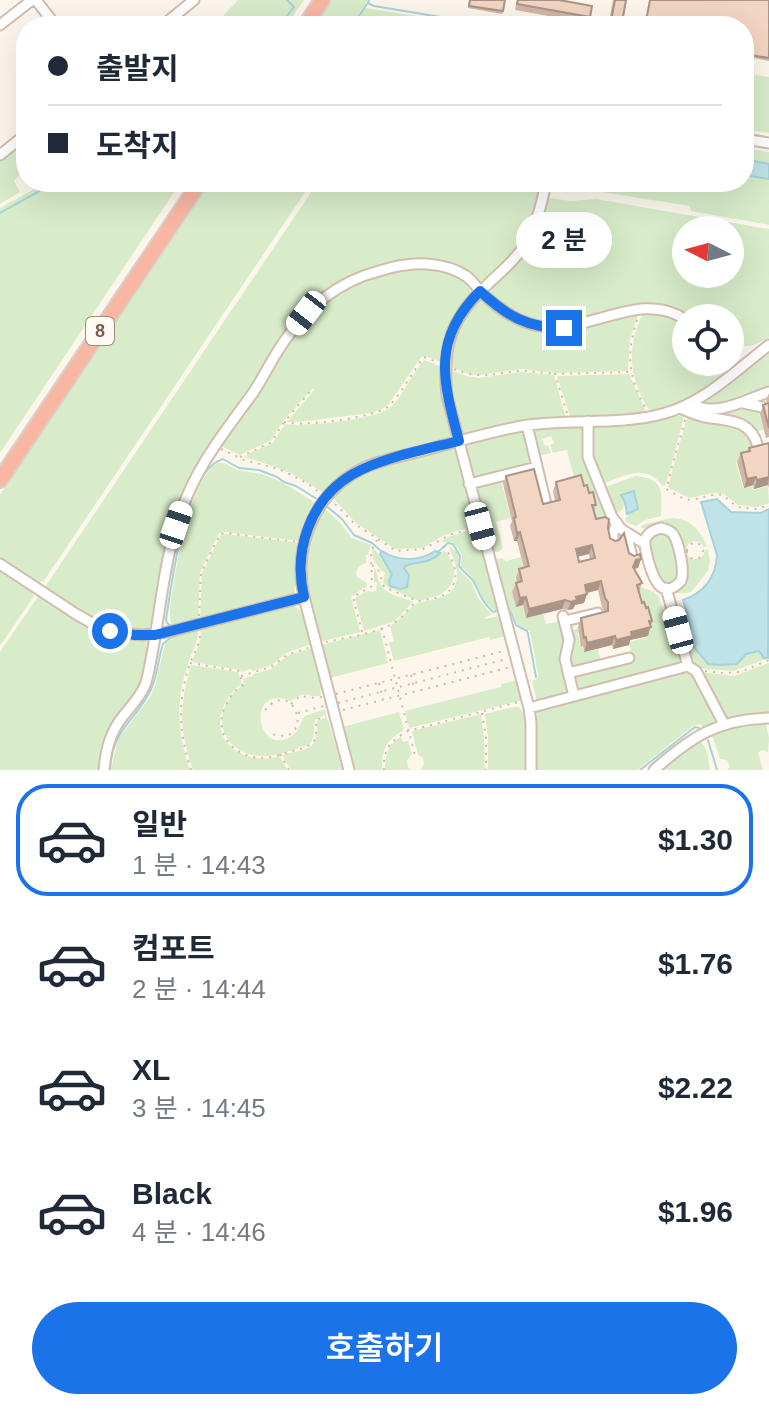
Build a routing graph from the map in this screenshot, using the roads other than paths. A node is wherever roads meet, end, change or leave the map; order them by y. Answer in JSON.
{"nodes":[{"id":1,"x":34,"y":0,"type":"edge"},
{"id":2,"x":190,"y":1,"type":"edge"},
{"id":3,"x":48,"y":16,"type":"edge"},
{"id":4,"x":173,"y":16,"type":"edge"},
{"id":5,"x":0,"y":25,"type":"edge"},
{"id":6,"x":16,"y":142,"type":"edge"},
{"id":7,"x":0,"y":155,"type":"edge"},
{"id":8,"x":183,"y":192,"type":"edge"},
{"id":9,"x":193,"y":192,"type":"edge"},
{"id":10,"x":544,"y":192,"type":"edge"},
{"id":11,"x":480,"y":291,"type":"junction"},
{"id":12,"x":672,"y":313,"type":"edge"},
{"id":13,"x":769,"y":345,"type":"edge"},
{"id":14,"x":744,"y":365,"type":"edge"},
{"id":15,"x":729,"y":376,"type":"edge"},
{"id":16,"x":769,"y":392,"type":"edge"},
{"id":17,"x":743,"y":403,"type":"junction"},
{"id":18,"x":762,"y":407,"type":"edge"},
{"id":19,"x":686,"y":408,"type":"junction"},
{"id":20,"x":588,"y":421,"type":"junction"},
{"id":21,"x":527,"y":425,"type":"junction"},
{"id":22,"x":459,"y":441,"type":"junction"},
{"id":23,"x":758,"y":447,"type":"edge"},
{"id":24,"x":0,"y":466,"type":"edge"},
{"id":25,"x":537,"y":467,"type":"junction"},
{"id":26,"x":0,"y":480,"type":"edge"},
{"id":27,"x":469,"y":484,"type":"junction"},
{"id":28,"x":546,"y":504,"type":"edge"},
{"id":29,"x":617,"y":523,"type":"junction"},
{"id":30,"x":626,"y":533,"type":"junction"},
{"id":31,"x":613,"y":542,"type":"edge"},
{"id":32,"x":645,"y":544,"type":"junction"},
{"id":33,"x":632,"y":557,"type":"edge"},
{"id":34,"x":0,"y":564,"type":"edge"},
{"id":35,"x":646,"y":584,"type":"dead end"},
{"id":36,"x":662,"y":586,"type":"junction"},
{"id":37,"x":304,"y":597,"type":"junction"},
{"id":38,"x":598,"y":613,"type":"edge"},
{"id":39,"x":155,"y":635,"type":"junction"},
{"id":40,"x":629,"y":658,"type":"dead end"},
{"id":41,"x":692,"y":668,"type":"junction"},
{"id":42,"x":568,"y":673,"type":"junction"},
{"id":43,"x":574,"y":696,"type":"junction"},
{"id":44,"x":528,"y":704,"type":"junction"},
{"id":45,"x":769,"y":718,"type":"edge"},
{"id":46,"x":724,"y":724,"type":"junction"},
{"id":47,"x":104,"y":770,"type":"edge"},
{"id":48,"x":349,"y":770,"type":"edge"},
{"id":49,"x":531,"y":770,"type":"edge"},
{"id":50,"x":654,"y":770,"type":"edge"}],
"edges":[{"from":1,"to":3,"type":"street"},
{"from":1,"to":5,"type":"street"},
{"from":2,"to":4,"type":"street"},
{"from":6,"to":7,"type":"street"},
{"from":8,"to":24,"type":"highway","number":"8"},
{"from":9,"to":26,"type":"highway","number":"8"},
{"from":10,"to":11,"type":"street"},
{"from":11,"to":12,"type":"street"},
{"from":11,"to":22,"type":"street"},
{"from":11,"to":39,"type":"street"},
{"from":13,"to":14,"type":"street"},
{"from":15,"to":19,"type":"street"},
{"from":16,"to":17,"type":"street"},
{"from":17,"to":18,"type":"street"},
{"from":17,"to":19,"type":"street"},
{"from":19,"to":20,"type":"street"},
{"from":19,"to":23,"type":"street"},
{"from":20,"to":21,"type":"street"},
{"from":20,"to":29,"type":"street"},
{"from":21,"to":22,"type":"street"},
{"from":21,"to":25,"type":"street"},
{"from":22,"to":27,"type":"street"},
{"from":22,"to":37,"type":"street"},
{"from":25,"to":27,"type":"street"},
{"from":25,"to":28,"type":"street"},
{"from":27,"to":44,"type":"street"},
{"from":29,"to":30,"type":"street"},
{"from":29,"to":31,"type":"street"},
{"from":30,"to":32,"type":"street"},
{"from":30,"to":33,"type":"street"},
{"from":32,"to":36,"type":"street"},
{"from":32,"to":36,"type":"street"},
{"from":34,"to":39,"type":"street"},
{"from":35,"to":36,"type":"street"},
{"from":36,"to":41,"type":"street"},
{"from":37,"to":39,"type":"street"},
{"from":37,"to":48,"type":"street"},
{"from":38,"to":42,"type":"street"},
{"from":39,"to":47,"type":"street"},
{"from":40,"to":42,"type":"street"},
{"from":41,"to":43,"type":"street"},
{"from":41,"to":46,"type":"street"},
{"from":42,"to":43,"type":"street"},
{"from":43,"to":44,"type":"street"},
{"from":44,"to":49,"type":"street"},
{"from":45,"to":46,"type":"street"},
{"from":46,"to":50,"type":"street"}]}
